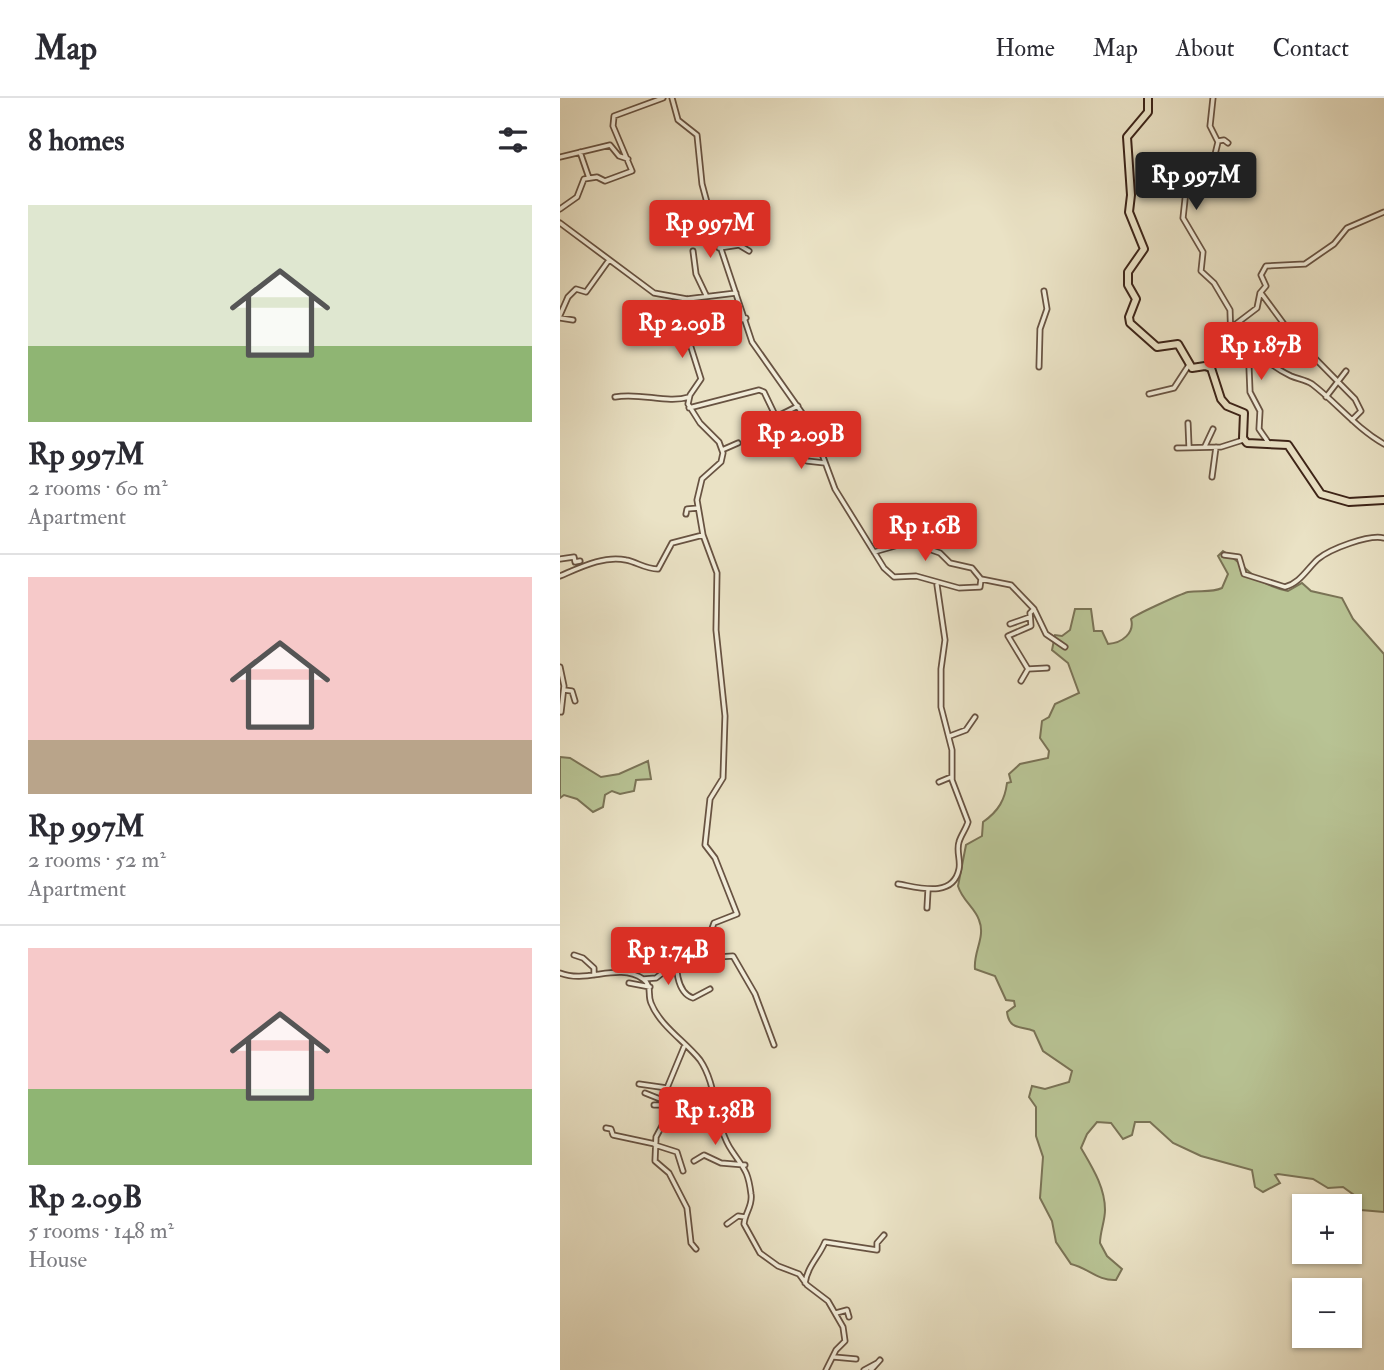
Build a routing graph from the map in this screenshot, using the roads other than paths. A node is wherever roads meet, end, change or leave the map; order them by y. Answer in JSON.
{"nodes":[{"id":1,"x":663,"y":98,"type":"edge"},
{"id":2,"x":672,"y":98,"type":"edge"},
{"id":3,"x":1147,"y":98,"type":"edge"},
{"id":4,"x":1213,"y":98,"type":"edge"},
{"id":5,"x":1218,"y":141,"type":"junction"},
{"id":6,"x":1228,"y":143,"type":"dead end"},
{"id":7,"x":580,"y":152,"type":"junction"},
{"id":8,"x":560,"y":157,"type":"edge"},
{"id":9,"x":628,"y":159,"type":"junction"},
{"id":10,"x":589,"y":178,"type":"junction"},
{"id":11,"x":560,"y":209,"type":"edge"},
{"id":12,"x":1384,"y":212,"type":"edge"},
{"id":13,"x":560,"y":223,"type":"edge"},
{"id":14,"x":734,"y":233,"type":"dead end"},
{"id":15,"x":736,"y":245,"type":"junction"},
{"id":16,"x":719,"y":248,"type":"junction"},
{"id":17,"x":693,"y":251,"type":"dead end"},
{"id":18,"x":749,"y":251,"type":"dead end"},
{"id":19,"x":609,"y":260,"type":"junction"},
{"id":20,"x":1044,"y":291,"type":"dead end"},
{"id":21,"x":1260,"y":292,"type":"junction"},
{"id":22,"x":736,"y":293,"type":"junction"},
{"id":23,"x":706,"y":295,"type":"junction"},
{"id":24,"x":687,"y":299,"type":"junction"},
{"id":25,"x":562,"y":304,"type":"edge"},
{"id":26,"x":560,"y":316,"type":"edge"},
{"id":27,"x":746,"y":318,"type":"junction"},
{"id":28,"x":573,"y":320,"type":"dead end"},
{"id":29,"x":730,"y":324,"type":"dead end"},
{"id":30,"x":1234,"y":326,"type":"junction"},
{"id":31,"x":1189,"y":365,"type":"junction"},
{"id":32,"x":1039,"y":367,"type":"dead end"},
{"id":33,"x":1346,"y":371,"type":"dead end"},
{"id":34,"x":1337,"y":381,"type":"junction"},
{"id":35,"x":1149,"y":394,"type":"dead end"},
{"id":36,"x":615,"y":397,"type":"dead end"},
{"id":37,"x":689,"y":397,"type":"junction"},
{"id":38,"x":1326,"y":397,"type":"junction"},
{"id":39,"x":798,"y":405,"type":"junction"},
{"id":40,"x":690,"y":408,"type":"junction"},
{"id":41,"x":1352,"y":420,"type":"junction"},
{"id":42,"x":1188,"y":423,"type":"dead end"},
{"id":43,"x":812,"y":427,"type":"junction"},
{"id":44,"x":1213,"y":429,"type":"dead end"},
{"id":45,"x":798,"y":435,"type":"dead end"},
{"id":46,"x":1243,"y":440,"type":"junction"},
{"id":47,"x":1268,"y":442,"type":"junction"},
{"id":48,"x":738,"y":443,"type":"dead end"},
{"id":49,"x":1384,"y":443,"type":"edge"},
{"id":50,"x":1205,"y":446,"type":"junction"},
{"id":51,"x":1189,"y":447,"type":"junction"},
{"id":52,"x":1216,"y":447,"type":"junction"},
{"id":53,"x":800,"y":448,"type":"dead end"},
{"id":54,"x":1177,"y":448,"type":"dead end"},
{"id":55,"x":722,"y":450,"type":"junction"},
{"id":56,"x":826,"y":463,"type":"junction"},
{"id":57,"x":1212,"y":477,"type":"dead end"},
{"id":58,"x":1384,"y":500,"type":"edge"},
{"id":59,"x":698,"y":508,"type":"junction"},
{"id":60,"x":686,"y":514,"type":"dead end"},
{"id":61,"x":703,"y":535,"type":"junction"},
{"id":62,"x":1384,"y":538,"type":"edge"},
{"id":63,"x":874,"y":552,"type":"junction"},
{"id":64,"x":1224,"y":555,"type":"dead end"},
{"id":65,"x":560,"y":559,"type":"edge"},
{"id":66,"x":580,"y":561,"type":"dead end"},
{"id":67,"x":560,"y":576,"type":"edge"},
{"id":68,"x":981,"y":579,"type":"junction"},
{"id":69,"x":937,"y":583,"type":"junction"},
{"id":70,"x":1034,"y":609,"type":"junction"},
{"id":71,"x":1030,"y":617,"type":"junction"},
{"id":72,"x":1010,"y":624,"type":"dead end"},
{"id":73,"x":1065,"y":647,"type":"dead end"},
{"id":74,"x":560,"y":667,"type":"edge"},
{"id":75,"x":1046,"y":668,"type":"dead end"},
{"id":76,"x":1028,"y":669,"type":"junction"},
{"id":77,"x":1021,"y":681,"type":"dead end"},
{"id":78,"x":564,"y":690,"type":"junction"},
{"id":79,"x":575,"y":701,"type":"dead end"},
{"id":80,"x":561,"y":712,"type":"edge"},
{"id":81,"x":975,"y":717,"type":"dead end"},
{"id":82,"x":950,"y":736,"type":"junction"},
{"id":83,"x":951,"y":778,"type":"junction"},
{"id":84,"x":939,"y":782,"type":"dead end"},
{"id":85,"x":898,"y":884,"type":"dead end"},
{"id":86,"x":928,"y":890,"type":"junction"},
{"id":87,"x":927,"y":908,"type":"dead end"},
{"id":88,"x":676,"y":943,"type":"dead end"},
{"id":89,"x":658,"y":946,"type":"dead end"},
{"id":90,"x":676,"y":951,"type":"junction"},
{"id":91,"x":574,"y":955,"type":"dead end"},
{"id":92,"x":700,"y":958,"type":"junction"},
{"id":93,"x":676,"y":965,"type":"junction"},
{"id":94,"x":560,"y":973,"type":"edge"},
{"id":95,"x":594,"y":975,"type":"junction"},
{"id":96,"x":643,"y":979,"type":"junction"},
{"id":97,"x":629,"y":983,"type":"dead end"},
{"id":98,"x":650,"y":987,"type":"junction"},
{"id":99,"x":710,"y":989,"type":"dead end"},
{"id":100,"x":774,"y":1045,"type":"dead end"},
{"id":101,"x":684,"y":1047,"type":"junction"},
{"id":102,"x":639,"y":1084,"type":"dead end"},
{"id":103,"x":667,"y":1088,"type":"junction"},
{"id":104,"x":645,"y":1093,"type":"dead end"},
{"id":105,"x":670,"y":1104,"type":"junction"},
{"id":106,"x":654,"y":1105,"type":"dead end"},
{"id":107,"x":606,"y":1128,"type":"dead end"},
{"id":108,"x":658,"y":1133,"type":"junction"},
{"id":109,"x":650,"y":1134,"type":"dead end"},
{"id":110,"x":655,"y":1144,"type":"junction"},
{"id":111,"x":694,"y":1161,"type":"dead end"},
{"id":112,"x":745,"y":1165,"type":"junction"},
{"id":113,"x":683,"y":1171,"type":"dead end"},
{"id":114,"x":745,"y":1217,"type":"junction"},
{"id":115,"x":727,"y":1224,"type":"dead end"},
{"id":116,"x":884,"y":1235,"type":"dead end"},
{"id":117,"x":696,"y":1249,"type":"dead end"},
{"id":118,"x":805,"y":1283,"type":"junction"},
{"id":119,"x":836,"y":1313,"type":"junction"},
{"id":120,"x":849,"y":1317,"type":"dead end"},
{"id":121,"x":834,"y":1357,"type":"junction"},
{"id":122,"x":856,"y":1359,"type":"dead end"},
{"id":123,"x":827,"y":1369,"type":"edge"},
{"id":124,"x":864,"y":1370,"type":"edge"},
{"id":125,"x":871,"y":1370,"type":"edge"}],
"edges":[{"from":1,"to":9,"type":"street"},
{"from":2,"to":16,"type":"street"},
{"from":3,"to":31,"type":"main road"},
{"from":4,"to":5,"type":"street"},
{"from":5,"to":6,"type":"street"},
{"from":5,"to":30,"type":"street"},
{"from":7,"to":8,"type":"street"},
{"from":7,"to":9,"type":"street"},
{"from":7,"to":10,"type":"street"},
{"from":9,"to":10,"type":"street"},
{"from":10,"to":11,"type":"street"},
{"from":12,"to":21,"type":"street"},
{"from":13,"to":19,"type":"street"},
{"from":14,"to":15,"type":"street"},
{"from":15,"to":16,"type":"street"},
{"from":15,"to":18,"type":"street"},
{"from":16,"to":22,"type":"street"},
{"from":17,"to":23,"type":"street"},
{"from":19,"to":24,"type":"street"},
{"from":19,"to":25,"type":"street"},
{"from":20,"to":32,"type":"street"},
{"from":21,"to":30,"type":"street"},
{"from":21,"to":34,"type":"street"},
{"from":22,"to":23,"type":"street"},
{"from":22,"to":27,"type":"street"},
{"from":23,"to":24,"type":"street"},
{"from":24,"to":37,"type":"street"},
{"from":25,"to":26,"type":"street"},
{"from":26,"to":28,"type":"street"},
{"from":27,"to":29,"type":"street"},
{"from":27,"to":39,"type":"street"},
{"from":30,"to":38,"type":"street"},
{"from":30,"to":47,"type":"street"},
{"from":31,"to":35,"type":"street"},
{"from":31,"to":46,"type":"main road"},
{"from":33,"to":34,"type":"street"},
{"from":34,"to":38,"type":"street"},
{"from":34,"to":41,"type":"street"},
{"from":36,"to":37,"type":"street"},
{"from":37,"to":40,"type":"street"},
{"from":38,"to":41,"type":"street"},
{"from":39,"to":40,"type":"street"},
{"from":39,"to":43,"type":"street"},
{"from":40,"to":55,"type":"street"},
{"from":41,"to":49,"type":"street"},
{"from":42,"to":51,"type":"street"},
{"from":43,"to":45,"type":"street"},
{"from":43,"to":56,"type":"street"},
{"from":44,"to":50,"type":"street"},
{"from":46,"to":47,"type":"main road"},
{"from":46,"to":52,"type":"street"},
{"from":47,"to":58,"type":"main road"},
{"from":48,"to":55,"type":"street"},
{"from":50,"to":51,"type":"street"},
{"from":50,"to":52,"type":"street"},
{"from":51,"to":54,"type":"street"},
{"from":52,"to":57,"type":"street"},
{"from":53,"to":56,"type":"street"},
{"from":55,"to":59,"type":"street"},
{"from":56,"to":63,"type":"street"},
{"from":59,"to":60,"type":"street"},
{"from":59,"to":61,"type":"street"},
{"from":61,"to":67,"type":"street"},
{"from":61,"to":92,"type":"street"},
{"from":62,"to":64,"type":"street"},
{"from":63,"to":68,"type":"street"},
{"from":63,"to":69,"type":"street"},
{"from":65,"to":66,"type":"street"},
{"from":68,"to":69,"type":"street"},
{"from":68,"to":70,"type":"street"},
{"from":69,"to":82,"type":"street"},
{"from":70,"to":71,"type":"street"},
{"from":70,"to":73,"type":"street"},
{"from":71,"to":72,"type":"street"},
{"from":71,"to":76,"type":"street"},
{"from":74,"to":78,"type":"street"},
{"from":75,"to":76,"type":"street"},
{"from":76,"to":77,"type":"street"},
{"from":78,"to":79,"type":"street"},
{"from":78,"to":80,"type":"street"},
{"from":81,"to":82,"type":"street"},
{"from":82,"to":83,"type":"street"},
{"from":83,"to":84,"type":"street"},
{"from":83,"to":86,"type":"street"},
{"from":85,"to":86,"type":"street"},
{"from":86,"to":87,"type":"street"},
{"from":88,"to":90,"type":"street"},
{"from":89,"to":90,"type":"street"},
{"from":90,"to":93,"type":"street"},
{"from":91,"to":95,"type":"street"},
{"from":92,"to":93,"type":"street"},
{"from":92,"to":100,"type":"street"},
{"from":93,"to":96,"type":"street"},
{"from":93,"to":99,"type":"street"},
{"from":94,"to":95,"type":"street"},
{"from":95,"to":96,"type":"street"},
{"from":96,"to":98,"type":"street"},
{"from":97,"to":98,"type":"street"},
{"from":98,"to":101,"type":"street"},
{"from":101,"to":103,"type":"street"},
{"from":101,"to":112,"type":"street"},
{"from":102,"to":103,"type":"street"},
{"from":103,"to":105,"type":"street"},
{"from":104,"to":105,"type":"street"},
{"from":105,"to":106,"type":"street"},
{"from":105,"to":108,"type":"street"},
{"from":107,"to":110,"type":"street"},
{"from":108,"to":109,"type":"street"},
{"from":108,"to":110,"type":"street"},
{"from":110,"to":113,"type":"street"},
{"from":110,"to":117,"type":"street"},
{"from":111,"to":112,"type":"street"},
{"from":112,"to":114,"type":"street"},
{"from":114,"to":115,"type":"street"},
{"from":114,"to":118,"type":"street"},
{"from":116,"to":118,"type":"street"},
{"from":118,"to":119,"type":"street"},
{"from":119,"to":120,"type":"street"},
{"from":119,"to":121,"type":"street"},
{"from":121,"to":122,"type":"street"},
{"from":121,"to":123,"type":"street"},
{"from":124,"to":125,"type":"street"}]}
